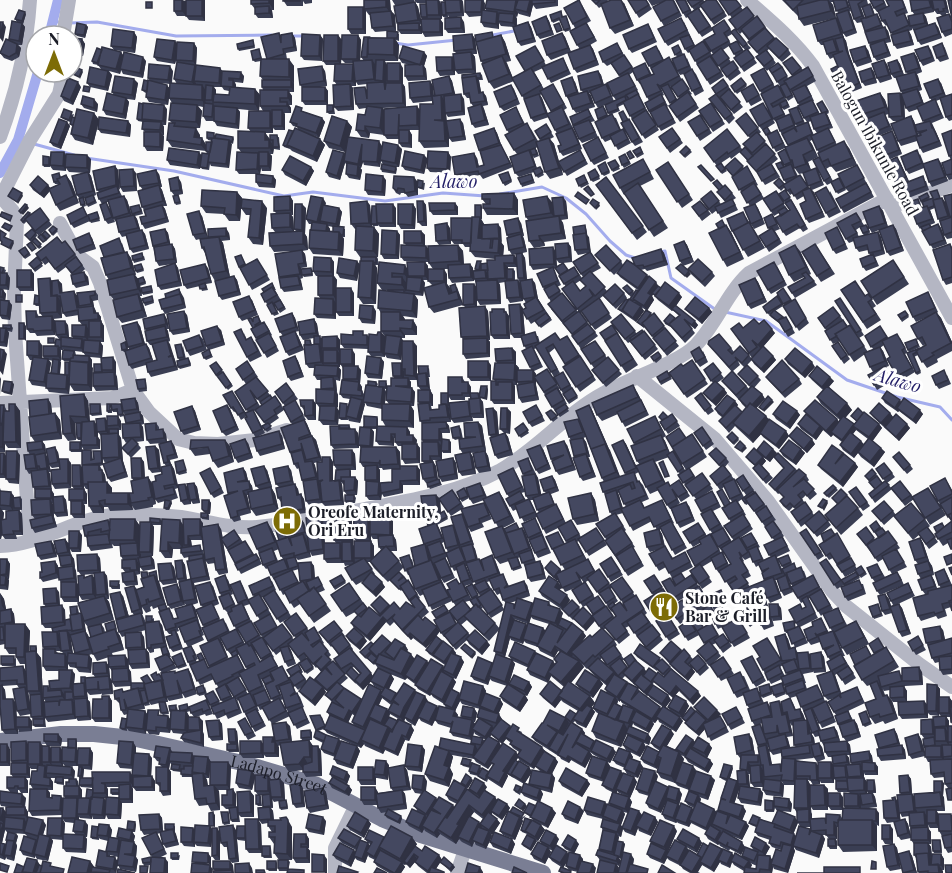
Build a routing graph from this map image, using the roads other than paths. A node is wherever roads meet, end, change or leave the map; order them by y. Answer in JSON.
{"nodes":[{"id":1,"x":30,"y":0,"type":"edge"},
{"id":2,"x":69,"y":0,"type":"edge"},
{"id":3,"x":747,"y":0,"type":"edge"},
{"id":4,"x":65,"y":24,"type":"edge"},
{"id":5,"x":61,"y":84,"type":"edge"},
{"id":6,"x":0,"y":137,"type":"edge"},
{"id":7,"x":952,"y":185,"type":"edge"},
{"id":8,"x":1,"y":198,"type":"edge"},
{"id":9,"x":889,"y":203,"type":"junction"},
{"id":10,"x":60,"y":224,"type":"dead end"},
{"id":11,"x":952,"y":318,"type":"edge"},
{"id":12,"x":637,"y":376,"type":"junction"},
{"id":13,"x":133,"y":390,"type":"junction"},
{"id":14,"x":20,"y":401,"type":"junction"},
{"id":15,"x":0,"y":403,"type":"edge"},
{"id":16,"x":287,"y":430,"type":"edge"},
{"id":17,"x":30,"y":541,"type":"junction"},
{"id":18,"x":0,"y":546,"type":"edge"},
{"id":19,"x":952,"y":687,"type":"edge"},
{"id":20,"x":0,"y":741,"type":"edge"},
{"id":21,"x":356,"y":805,"type":"junction"},
{"id":22,"x":465,"y":850,"type":"junction"},
{"id":23,"x":334,"y":873,"type":"edge"},
{"id":24,"x":457,"y":873,"type":"edge"},
{"id":25,"x":543,"y":873,"type":"edge"}],
"edges":[{"from":1,"to":6,"type":"street"},
{"from":2,"to":4,"type":"street"},
{"from":3,"to":9,"type":"street","name":"Balogun Ibikunle Road"},
{"from":5,"to":8,"type":"street"},
{"from":7,"to":9,"type":"street"},
{"from":8,"to":14,"type":"street"},
{"from":9,"to":11,"type":"street","name":"Balogun Ibikunle Road"},
{"from":9,"to":12,"type":"street"},
{"from":10,"to":13,"type":"street"},
{"from":12,"to":17,"type":"street"},
{"from":12,"to":19,"type":"street"},
{"from":13,"to":14,"type":"street"},
{"from":13,"to":16,"type":"street"},
{"from":14,"to":15,"type":"street"},
{"from":14,"to":17,"type":"street"},
{"from":17,"to":18,"type":"street"},
{"from":20,"to":21,"type":"main road","name":"Ladapo Street"},
{"from":21,"to":22,"type":"main road","name":"Ladapo Street"},
{"from":21,"to":23,"type":"street"},
{"from":22,"to":24,"type":"street"},
{"from":22,"to":25,"type":"main road","name":"Ladapo Street"}]}
